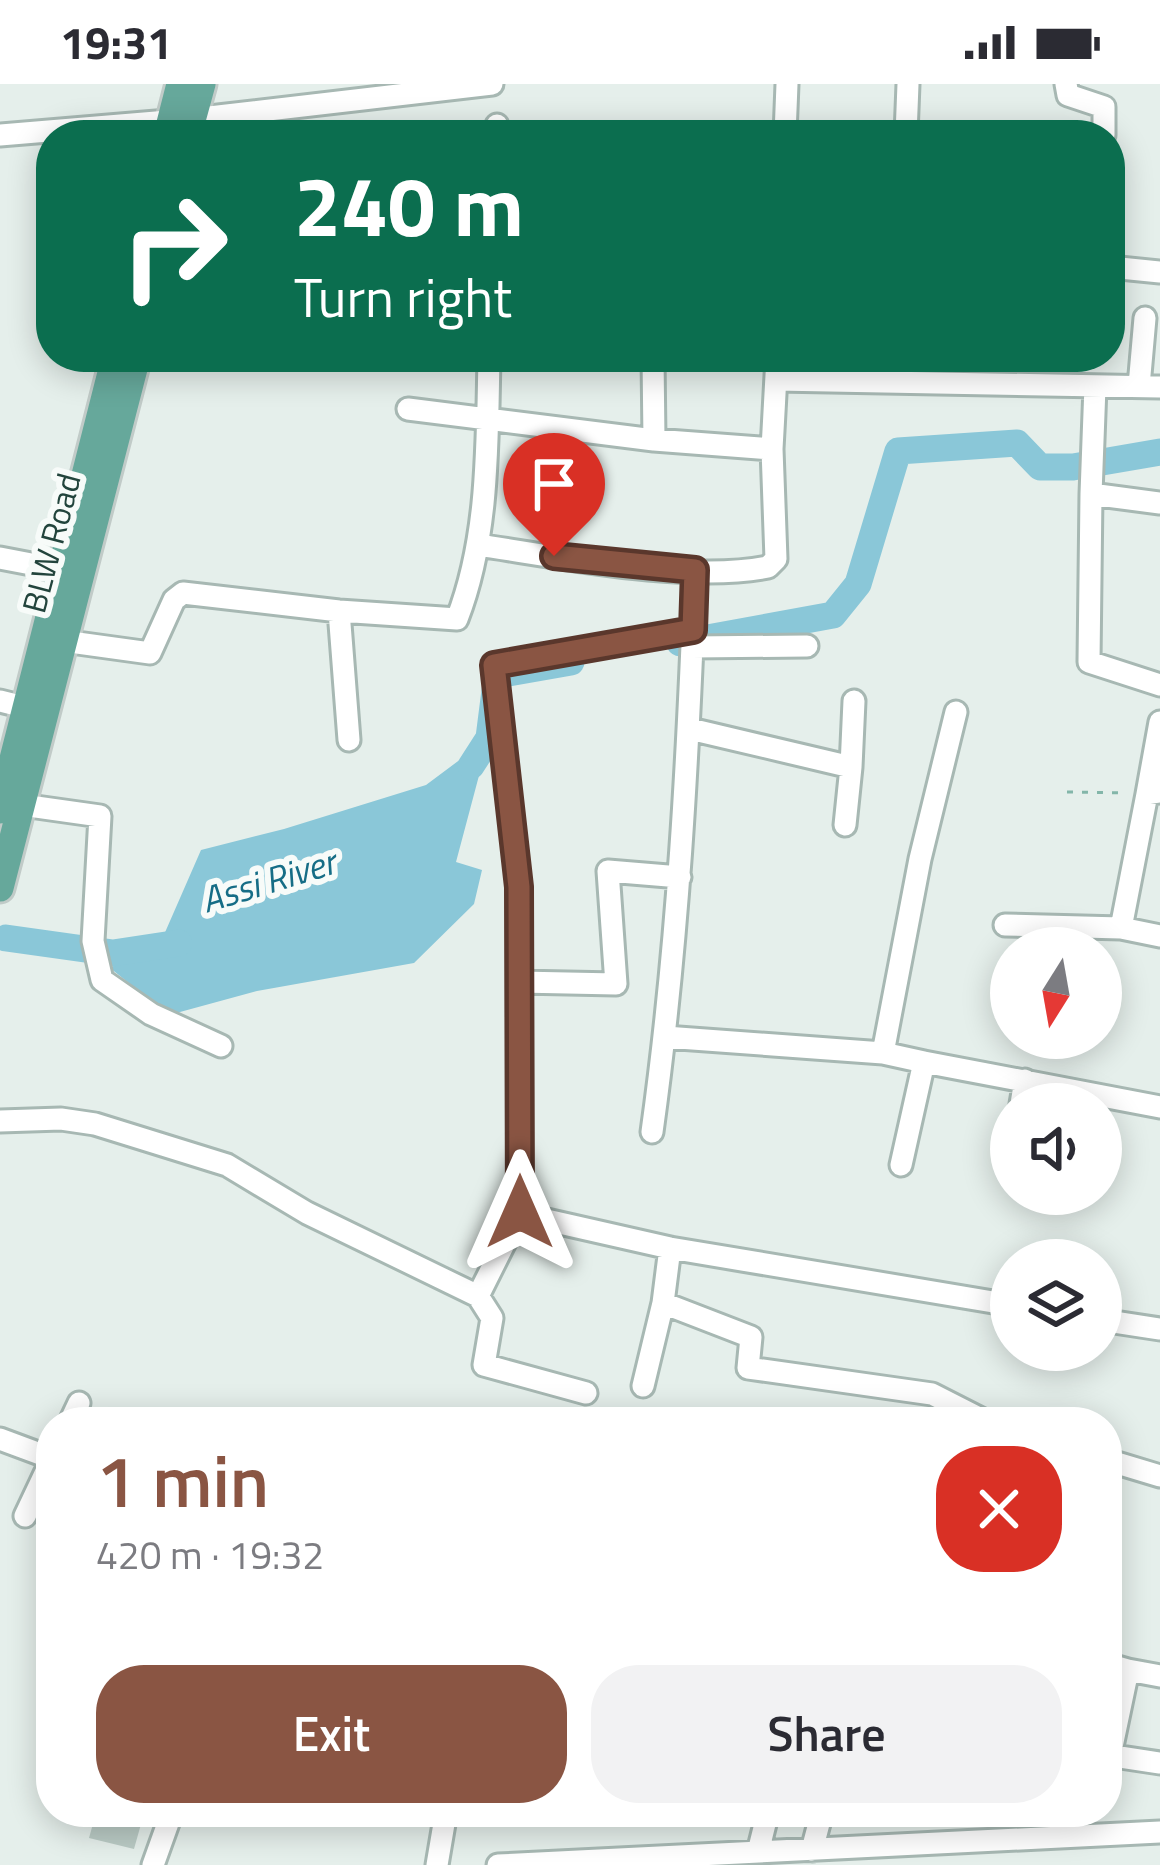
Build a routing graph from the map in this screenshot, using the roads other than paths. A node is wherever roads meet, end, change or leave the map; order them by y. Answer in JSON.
{"nodes":[{"id":1,"x":180,"y":84,"type":"edge"},
{"id":2,"x":202,"y":84,"type":"edge"},
{"id":3,"x":492,"y":84,"type":"edge"},
{"id":4,"x":787,"y":84,"type":"edge"},
{"id":5,"x":908,"y":84,"type":"edge"},
{"id":6,"x":1066,"y":84,"type":"edge"},
{"id":7,"x":400,"y":90,"type":"edge"},
{"id":8,"x":180,"y":120,"type":"edge"},
{"id":9,"x":184,"y":120,"type":"edge"},
{"id":10,"x":218,"y":120,"type":"edge"},
{"id":11,"x":786,"y":120,"type":"edge"},
{"id":12,"x":907,"y":120,"type":"edge"},
{"id":13,"x":1104,"y":120,"type":"edge"},
{"id":14,"x":36,"y":133,"type":"edge"},
{"id":15,"x":0,"y":135,"type":"edge"},
{"id":16,"x":1125,"y":268,"type":"edge"},
{"id":17,"x":1160,"y":272,"type":"edge"},
{"id":18,"x":1145,"y":318,"type":"dead end"},
{"id":19,"x":112,"y":372,"type":"edge"},
{"id":20,"x":132,"y":372,"type":"edge"},
{"id":21,"x":490,"y":372,"type":"edge"},
{"id":22,"x":652,"y":372,"type":"edge"},
{"id":23,"x":776,"y":372,"type":"edge"},
{"id":24,"x":776,"y":380,"type":"junction"},
{"id":25,"x":1095,"y":386,"type":"junction"},
{"id":26,"x":1150,"y":387,"type":"edge"},
{"id":27,"x":408,"y":410,"type":"dead end"},
{"id":28,"x":489,"y":421,"type":"junction"},
{"id":29,"x":654,"y":440,"type":"junction"},
{"id":30,"x":772,"y":449,"type":"junction"},
{"id":31,"x":1091,"y":494,"type":"junction"},
{"id":32,"x":1160,"y":503,"type":"edge"},
{"id":33,"x":478,"y":545,"type":"junction"},
{"id":34,"x":0,"y":558,"type":"edge"},
{"id":35,"x":695,"y":570,"type":"junction"},
{"id":36,"x":69,"y":572,"type":"junction"},
{"id":37,"x":339,"y":611,"type":"junction"},
{"id":38,"x":693,"y":639,"type":"junction"},
{"id":39,"x":63,"y":641,"type":"junction"},
{"id":40,"x":807,"y":646,"type":"dead end"},
{"id":41,"x":1160,"y":685,"type":"edge"},
{"id":42,"x":854,"y":701,"type":"dead end"},
{"id":43,"x":23,"y":707,"type":"edge"},
{"id":44,"x":956,"y":712,"type":"dead end"},
{"id":45,"x":1160,"y":722,"type":"edge"},
{"id":46,"x":690,"y":729,"type":"junction"},
{"id":47,"x":349,"y":740,"type":"dead end"},
{"id":48,"x":851,"y":767,"type":"junction"},
{"id":49,"x":1153,"y":793,"type":"edge"},
{"id":50,"x":11,"y":807,"type":"edge"},
{"id":51,"x":845,"y":825,"type":"dead end"},
{"id":52,"x":680,"y":877,"type":"junction"},
{"id":53,"x":0,"y":887,"type":"edge"},
{"id":54,"x":1005,"y":925,"type":"dead end"},
{"id":55,"x":1082,"y":927,"type":"edge"},
{"id":56,"x":1121,"y":927,"type":"edge"},
{"id":57,"x":1122,"y":928,"type":"edge"},
{"id":58,"x":1160,"y":935,"type":"edge"},
{"id":59,"x":519,"y":982,"type":"junction"},
{"id":60,"x":665,"y":1036,"type":"junction"},
{"id":61,"x":221,"y":1046,"type":"dead end"},
{"id":62,"x":883,"y":1053,"type":"junction"},
{"id":63,"x":923,"y":1062,"type":"junction"},
{"id":64,"x":1025,"y":1080,"type":"junction"},
{"id":65,"x":1024,"y":1083,"type":"edge"},
{"id":66,"x":1160,"y":1107,"type":"edge"},
{"id":67,"x":0,"y":1121,"type":"edge"},
{"id":68,"x":652,"y":1132,"type":"dead end"},
{"id":69,"x":901,"y":1166,"type":"dead end"},
{"id":70,"x":520,"y":1212,"type":"junction"},
{"id":71,"x":670,"y":1248,"type":"junction"},
{"id":72,"x":478,"y":1295,"type":"junction"},
{"id":73,"x":990,"y":1301,"type":"edge"},
{"id":74,"x":663,"y":1303,"type":"junction"},
{"id":75,"x":1122,"y":1323,"type":"edge"},
{"id":76,"x":1160,"y":1329,"type":"edge"},
{"id":77,"x":643,"y":1386,"type":"dead end"},
{"id":78,"x":586,"y":1393,"type":"dead end"},
{"id":79,"x":956,"y":1407,"type":"edge"},
{"id":80,"x":0,"y":1439,"type":"edge"},
{"id":81,"x":36,"y":1454,"type":"edge"},
{"id":82,"x":1122,"y":1465,"type":"edge"},
{"id":83,"x":1160,"y":1476,"type":"edge"},
{"id":84,"x":36,"y":1492,"type":"edge"},
{"id":85,"x":25,"y":1516,"type":"dead end"},
{"id":86,"x":1122,"y":1668,"type":"edge"},
{"id":87,"x":1160,"y":1676,"type":"edge"},
{"id":88,"x":1122,"y":1758,"type":"edge"},
{"id":89,"x":1160,"y":1763,"type":"edge"},
{"id":90,"x":167,"y":1827,"type":"edge"},
{"id":91,"x":443,"y":1827,"type":"edge"},
{"id":92,"x":764,"y":1827,"type":"edge"},
{"id":93,"x":818,"y":1827,"type":"edge"},
{"id":94,"x":1160,"y":1832,"type":"edge"},
{"id":95,"x":812,"y":1850,"type":"junction"},
{"id":96,"x":758,"y":1852,"type":"junction"},
{"id":97,"x":153,"y":1865,"type":"edge"},
{"id":98,"x":437,"y":1865,"type":"edge"},
{"id":99,"x":498,"y":1865,"type":"edge"}],
"edges":[{"from":1,"to":8,"type":"main road"},
{"from":2,"to":9,"type":"main road"},
{"from":3,"to":7,"type":"street"},
{"from":4,"to":11,"type":"street"},
{"from":5,"to":12,"type":"street"},
{"from":6,"to":13,"type":"street"},
{"from":7,"to":10,"type":"street"},
{"from":14,"to":15,"type":"street"},
{"from":16,"to":17,"type":"street"},
{"from":18,"to":26,"type":"street"},
{"from":19,"to":36,"type":"main road"},
{"from":20,"to":36,"type":"main road","name":"BLW Road"},
{"from":21,"to":28,"type":"street"},
{"from":22,"to":29,"type":"street"},
{"from":23,"to":24,"type":"street"},
{"from":24,"to":25,"type":"street"},
{"from":24,"to":30,"type":"street"},
{"from":25,"to":26,"type":"street"},
{"from":25,"to":31,"type":"street"},
{"from":27,"to":28,"type":"street"},
{"from":28,"to":29,"type":"street"},
{"from":28,"to":33,"type":"street"},
{"from":29,"to":30,"type":"street"},
{"from":30,"to":35,"type":"street"},
{"from":31,"to":32,"type":"street"},
{"from":31,"to":41,"type":"street"},
{"from":33,"to":35,"type":"street"},
{"from":33,"to":37,"type":"street"},
{"from":34,"to":36,"type":"street"},
{"from":35,"to":38,"type":"street"},
{"from":36,"to":39,"type":"main road","name":"BLW Road"},
{"from":36,"to":43,"type":"main road"},
{"from":37,"to":39,"type":"street"},
{"from":37,"to":47,"type":"street"},
{"from":38,"to":40,"type":"street"},
{"from":38,"to":46,"type":"street"},
{"from":38,"to":59,"type":"street"},
{"from":39,"to":43,"type":"main road","name":"BLW Road"},
{"from":42,"to":48,"type":"street"},
{"from":43,"to":50,"type":"main road","name":"BLW Road"},
{"from":44,"to":62,"type":"street"},
{"from":45,"to":49,"type":"street"},
{"from":46,"to":48,"type":"street"},
{"from":46,"to":52,"type":"street"},
{"from":48,"to":51,"type":"street"},
{"from":49,"to":56,"type":"street"},
{"from":50,"to":53,"type":"main road","name":"BLW Road"},
{"from":50,"to":61,"type":"street"},
{"from":52,"to":59,"type":"street"},
{"from":52,"to":60,"type":"street"},
{"from":54,"to":55,"type":"street"},
{"from":57,"to":58,"type":"street"},
{"from":59,"to":70,"type":"street"},
{"from":60,"to":62,"type":"street"},
{"from":60,"to":68,"type":"street"},
{"from":62,"to":63,"type":"street"},
{"from":63,"to":64,"type":"street"},
{"from":63,"to":69,"type":"street"},
{"from":64,"to":65,"type":"street"},
{"from":64,"to":66,"type":"street"},
{"from":67,"to":72,"type":"street"},
{"from":70,"to":71,"type":"street"},
{"from":70,"to":72,"type":"street"},
{"from":71,"to":73,"type":"street"},
{"from":71,"to":74,"type":"street"},
{"from":72,"to":78,"type":"street"},
{"from":74,"to":77,"type":"street"},
{"from":74,"to":79,"type":"street"},
{"from":75,"to":76,"type":"street"},
{"from":80,"to":81,"type":"street"},
{"from":82,"to":83,"type":"street"},
{"from":84,"to":85,"type":"street"},
{"from":86,"to":87,"type":"street"},
{"from":88,"to":89,"type":"street"},
{"from":90,"to":97,"type":"street"},
{"from":91,"to":98,"type":"street"},
{"from":92,"to":96,"type":"street"},
{"from":93,"to":95,"type":"street"},
{"from":94,"to":95,"type":"street"},
{"from":95,"to":96,"type":"street"},
{"from":96,"to":99,"type":"street"}]}
